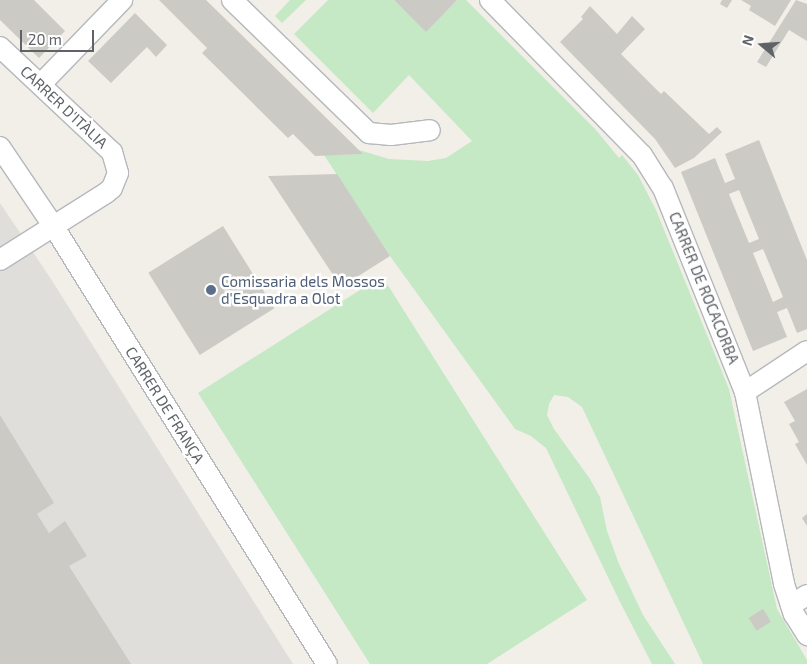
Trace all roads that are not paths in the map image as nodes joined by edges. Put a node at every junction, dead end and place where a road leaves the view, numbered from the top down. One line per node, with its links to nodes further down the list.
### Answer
1 (122, 0): 5 (street)
2 (232, 0): 6 (street)
3 (490, 0): 11 (street, CARRER DE ROCACORBA)
4 (0, 46): 5 (street, CARRER D'ITÀLIA)
5 (41, 84): 8 (street, CARRER D'ITÀLIA)
6 (430, 130)
7 (0, 148): 8 (street, CARRER DE FRANÇA)
8 (54, 227): 9 (street, CARRER D'ITÀLIA); 14 (street, CARRER DE FRANÇA)
9 (0, 260)
10 (807, 351): 11 (street)
11 (745, 392): 12 (street, CARRER DE ROCACORBA)
12 (799, 600): 13 (street, CARRER DE ROCACORBA)
13 (807, 635)
14 (327, 664)

